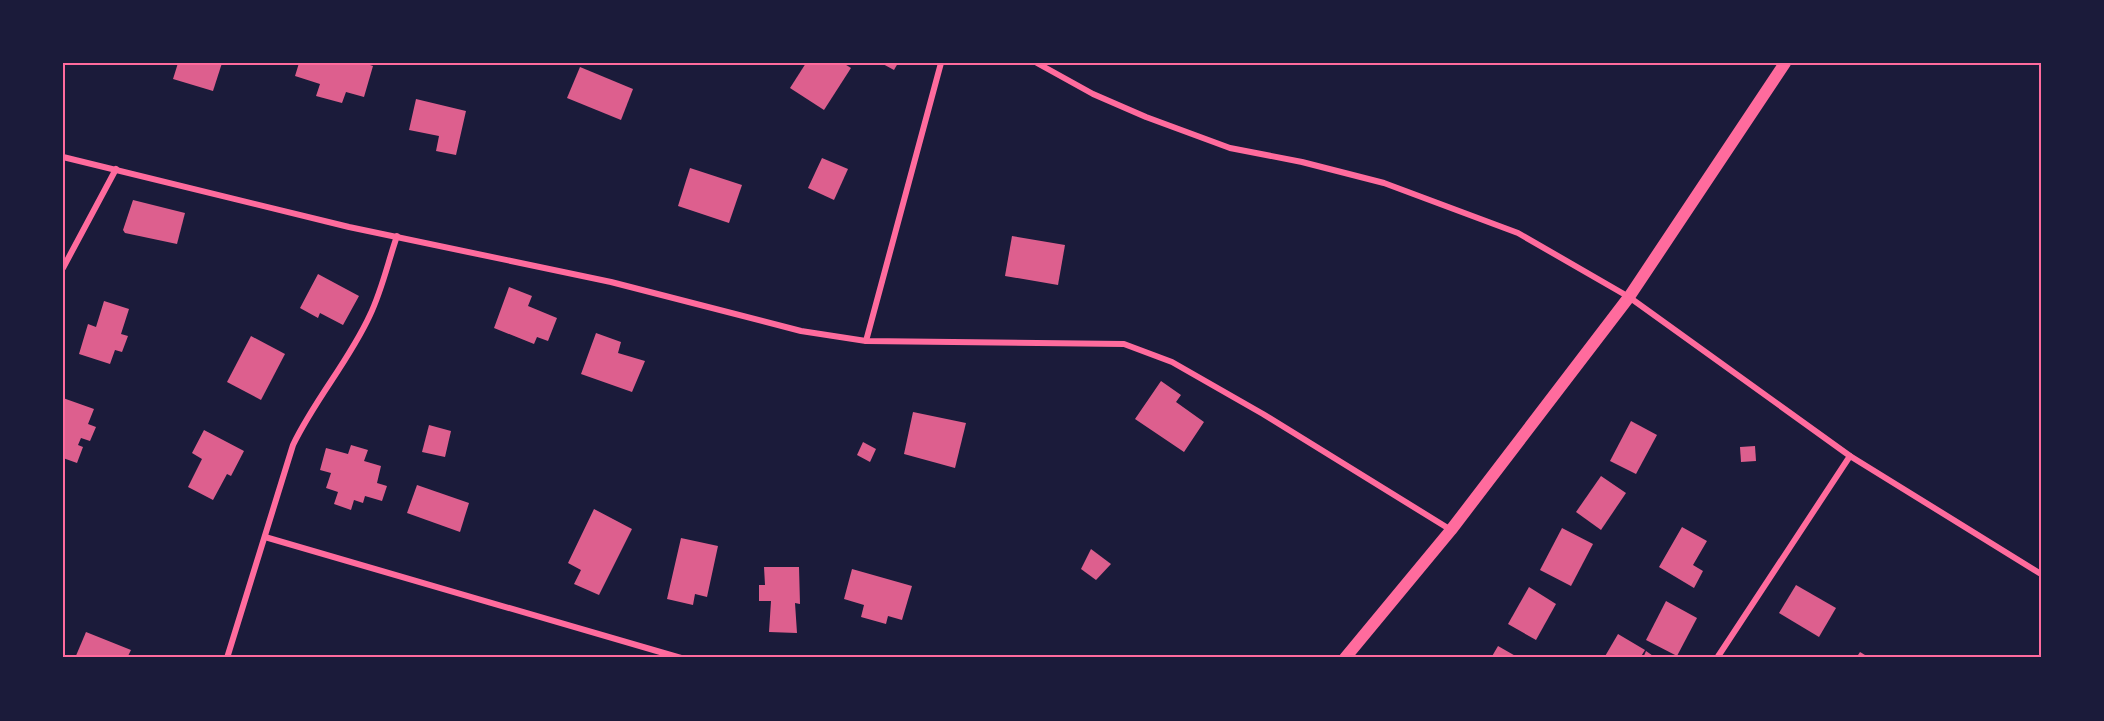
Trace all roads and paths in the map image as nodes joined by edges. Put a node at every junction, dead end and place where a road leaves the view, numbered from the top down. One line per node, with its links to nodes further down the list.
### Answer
1 (941, 63): 9 (street)
2 (1037, 63): 8 (street)
3 (1785, 63): 8 (main road)
4 (63, 158): 5 (street)
5 (116, 169): 6 (street); 7 (street)
6 (396, 236): 9 (street); 12 (street)
7 (63, 268)
8 (1629, 297): 10 (street); 11 (main road)
9 (866, 341): 11 (street)
10 (1850, 456): 13 (street); 17 (street)
11 (1451, 530): 16 (main road)
12 (265, 537): 14 (street); 15 (street)
13 (2041, 574)
14 (226, 658)
15 (681, 658)
16 (1345, 658)
17 (1717, 658)

